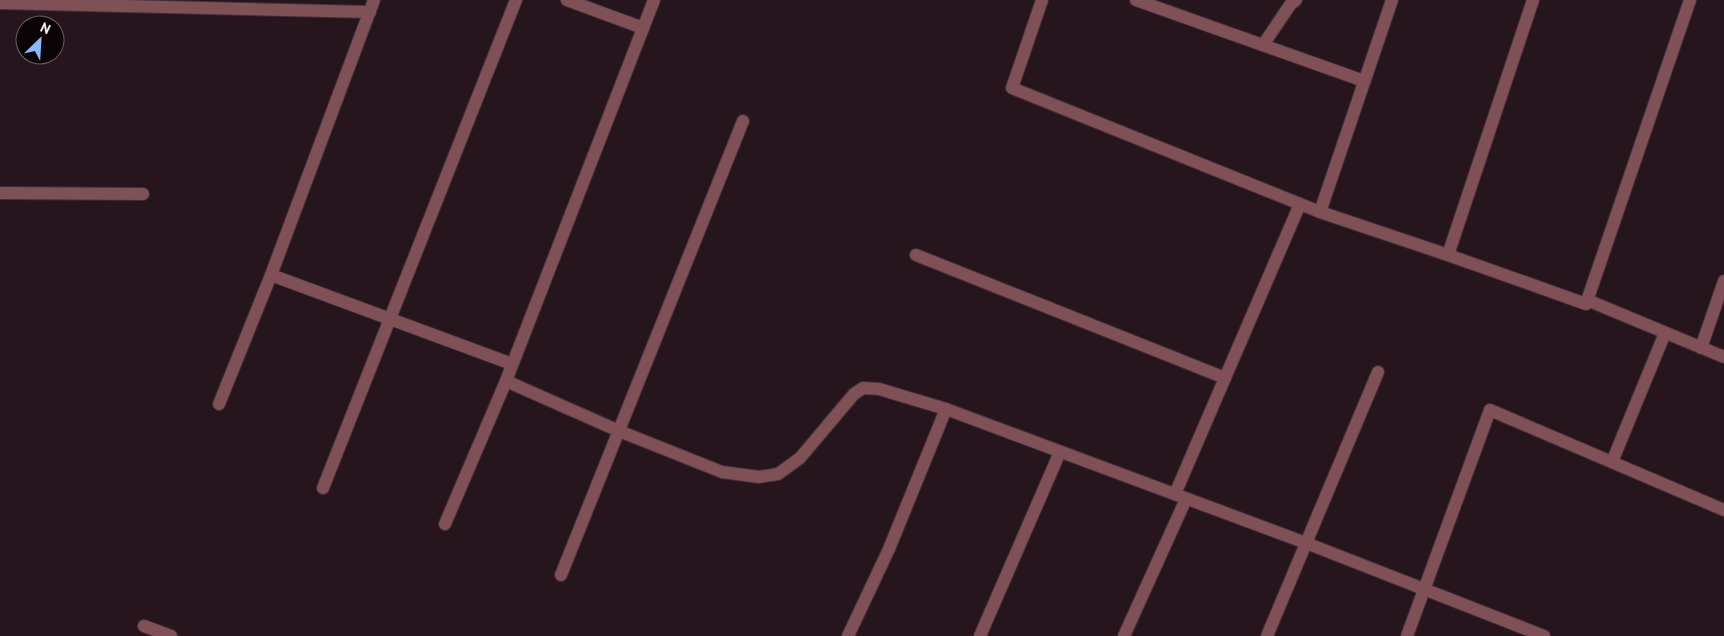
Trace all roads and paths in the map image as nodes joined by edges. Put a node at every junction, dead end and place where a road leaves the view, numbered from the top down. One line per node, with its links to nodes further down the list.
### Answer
1 (516, 0): 27 (street)
2 (566, 0): 14 (street)
3 (654, 0): 14 (street)
4 (1042, 0): 20 (street)
5 (1136, 0): 15 (street)
6 (1296, 0): 15 (street)
7 (1392, 0): 16 (street)
8 (1533, 0): 23 (street)
9 (1690, 0): 26 (street)
10 (64, 2): 11 (street); 12 (street)
11 (0, 3)
12 (183, 4): 13 (street)
13 (372, 6): 24 (street)
14 (643, 28): 31 (street)
15 (1264, 45): 16 (street)
16 (1364, 81): 21 (street)
17 (743, 121): 37 (street)
18 (0, 193): 19 (street)
19 (143, 194)
20 (1300, 204): 21 (street); 33 (street)
21 (1320, 212): 23 (street)
22 (916, 255): 33 (street)
23 (1448, 255): 26 (street)
24 (270, 275): 27 (street); 35 (street)
25 (1724, 281): 29 (street)
26 (1587, 300): 28 (street)
27 (390, 319): 31 (street); 40 (street)
28 (1665, 333): 29 (street); 39 (street)
29 (1701, 348): 30 (street)
30 (1724, 357)
31 (512, 364): 34 (street)
32 (1378, 372): 44 (street)
33 (1225, 378): 41 (street)
34 (506, 381): 37 (street); 43 (street)
35 (219, 404)
36 (946, 409): 37 (street); 38 (street); 49 (street)
37 (618, 431): 45 (street)
38 (1060, 452): 41 (street); 50 (street)
39 (1612, 462): 42 (street); 46 (street)
40 (323, 488)
41 (1180, 497): 44 (street); 51 (street)
42 (1724, 510)
43 (444, 524)
44 (1306, 543): 46 (street); 52 (street)
45 (561, 575)
46 (1424, 588): 53 (street); 54 (street)
47 (144, 626): 48 (street)
48 (171, 636)
49 (848, 636)
50 (980, 636)
51 (1124, 636)
52 (1267, 636)
53 (1407, 636)
54 (1544, 636)

